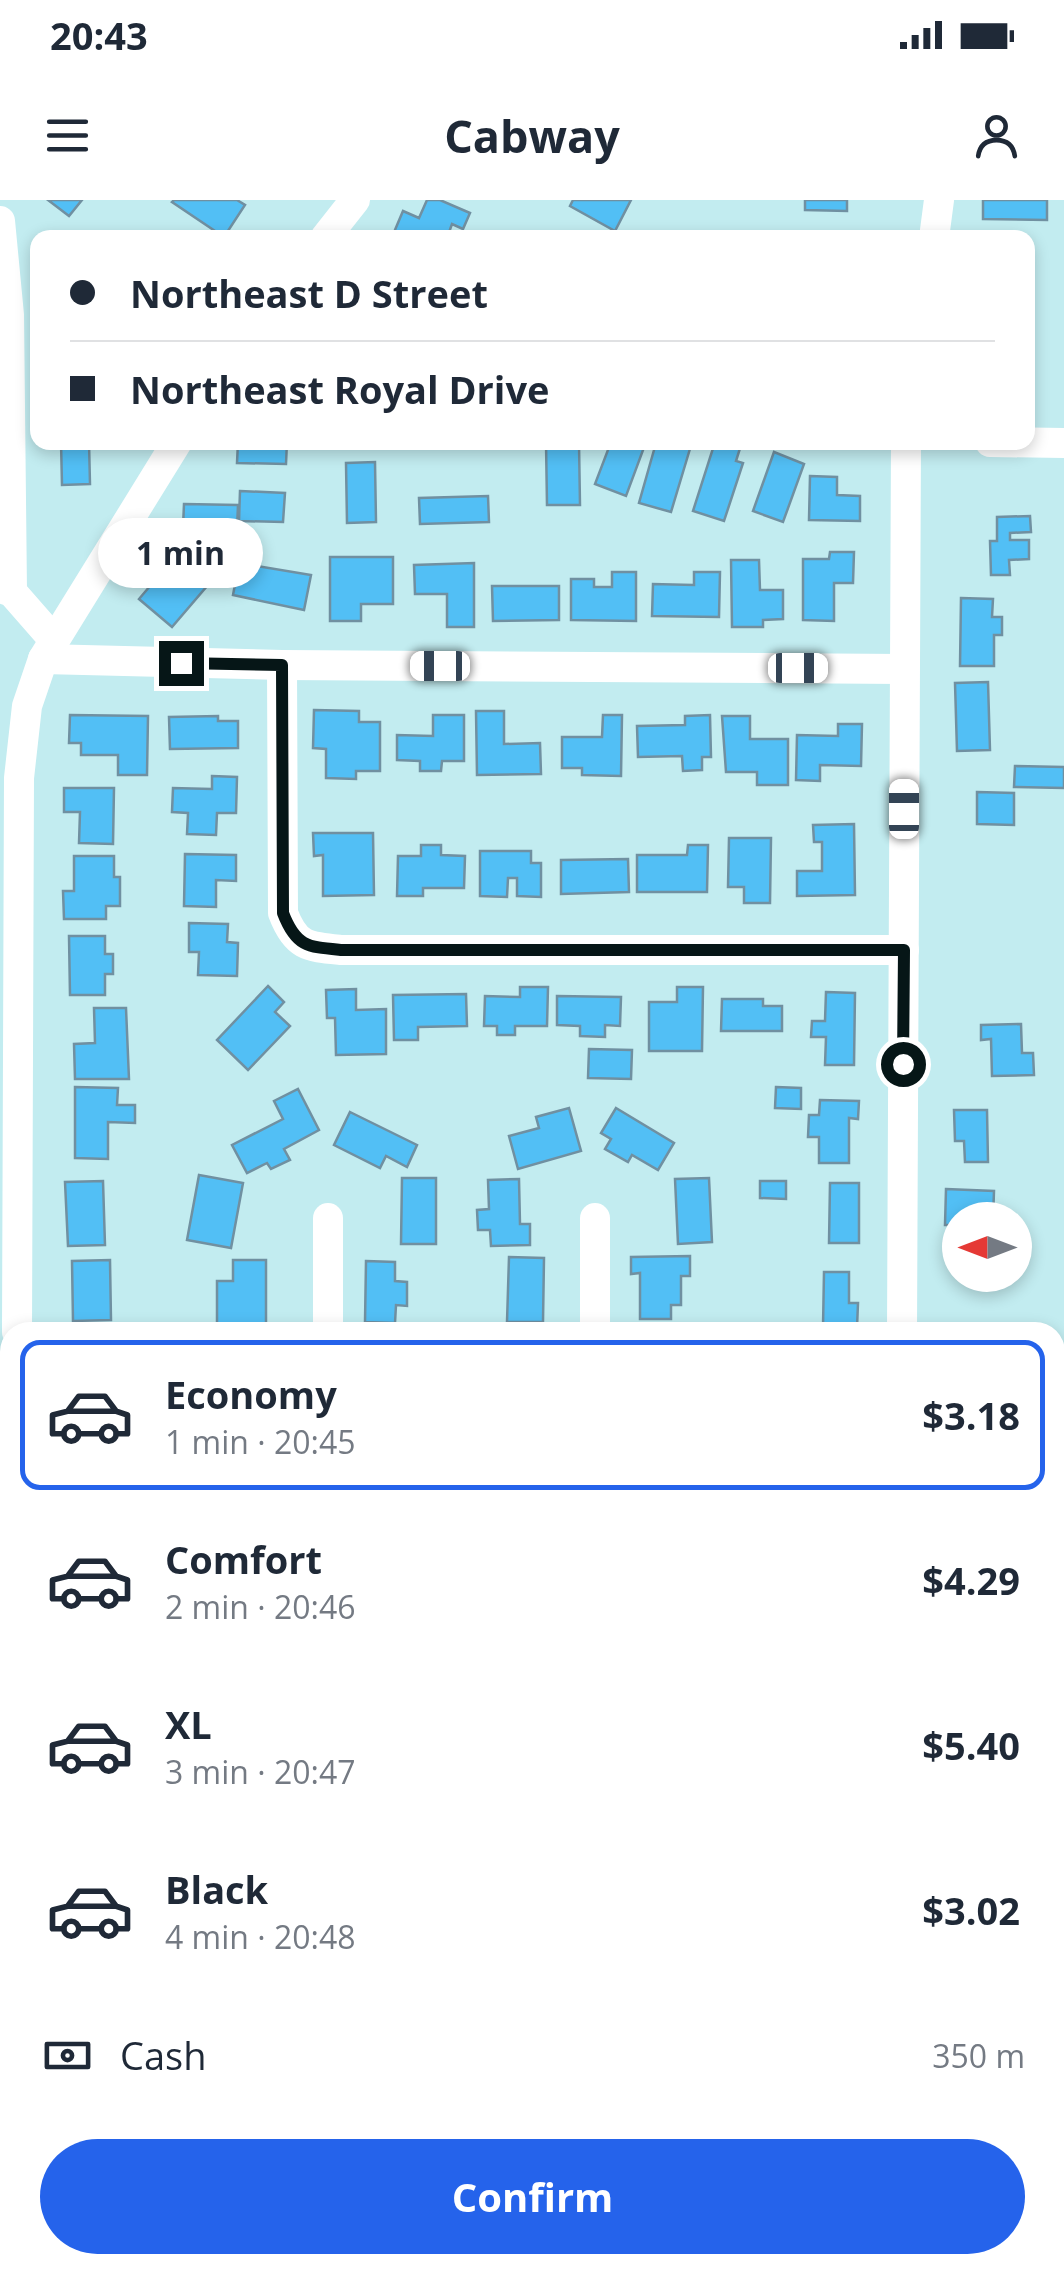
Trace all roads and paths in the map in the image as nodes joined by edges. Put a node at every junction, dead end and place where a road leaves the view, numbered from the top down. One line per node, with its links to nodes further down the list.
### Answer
1 (355, 200): 4 (street)
2 (940, 200): 5 (street)
3 (0, 221): 10 (street)
4 (331, 230)
5 (935, 230)
6 (1035, 443): 7 (street)
7 (1064, 443)
8 (171, 450): 11 (street)
9 (906, 450): 13 (street)
10 (6, 590): 11 (street)
11 (48, 650): 12 (street); 14 (street)
12 (282, 665): 13 (street); 15 (street)
13 (904, 669): 15 (street)
14 (9, 914): 18 (street)
15 (904, 950): 22 (street)
16 (328, 1218): 20 (street)
17 (595, 1218): 21 (street)
18 (9, 1227): 19 (street)
19 (17, 1322)
20 (328, 1322)
21 (595, 1322)
22 (902, 1322)

